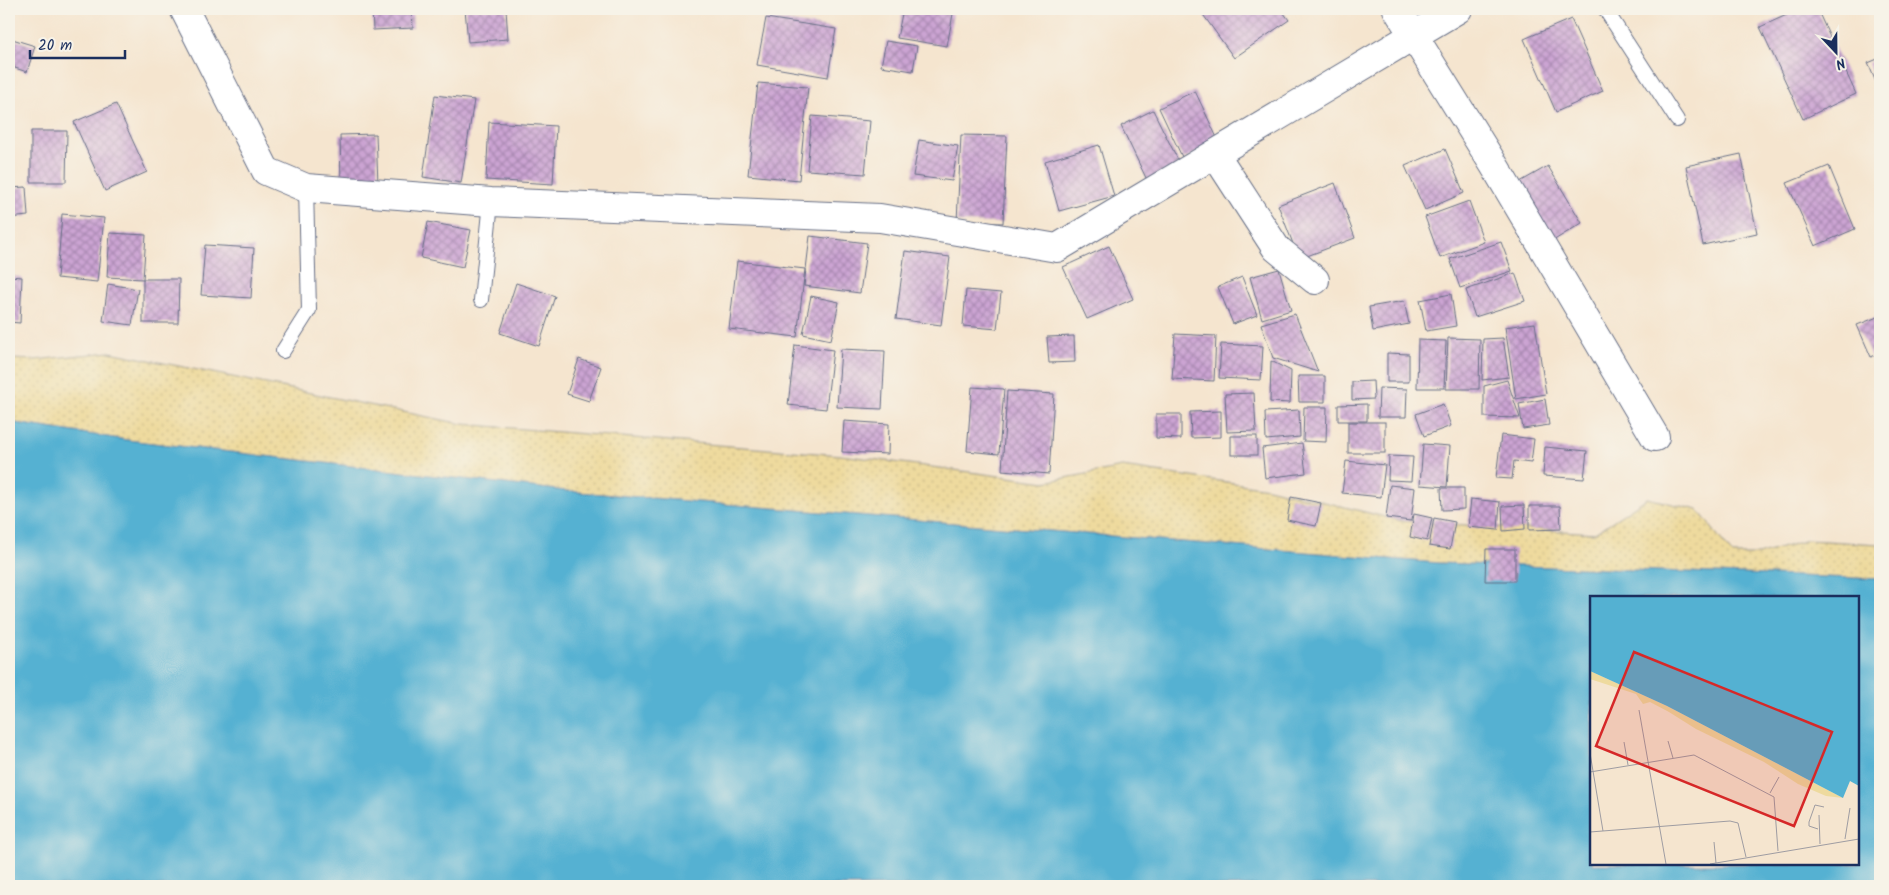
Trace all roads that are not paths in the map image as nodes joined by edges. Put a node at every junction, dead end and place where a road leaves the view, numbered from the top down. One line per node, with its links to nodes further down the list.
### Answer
1 (184, 9): 8 (street)
2 (1397, 9): 5 (street)
3 (1458, 9): 5 (street)
4 (1605, 9): 6 (lane)
5 (1414, 36): 7 (street); 13 (street)
6 (1677, 120)
7 (1215, 154): 9 (street); 10 (street)
8 (306, 188): 9 (street); 12 (lane)
9 (491, 202): 11 (lane)
10 (1315, 280)
11 (481, 300)
12 (283, 351)
13 (1655, 437)

